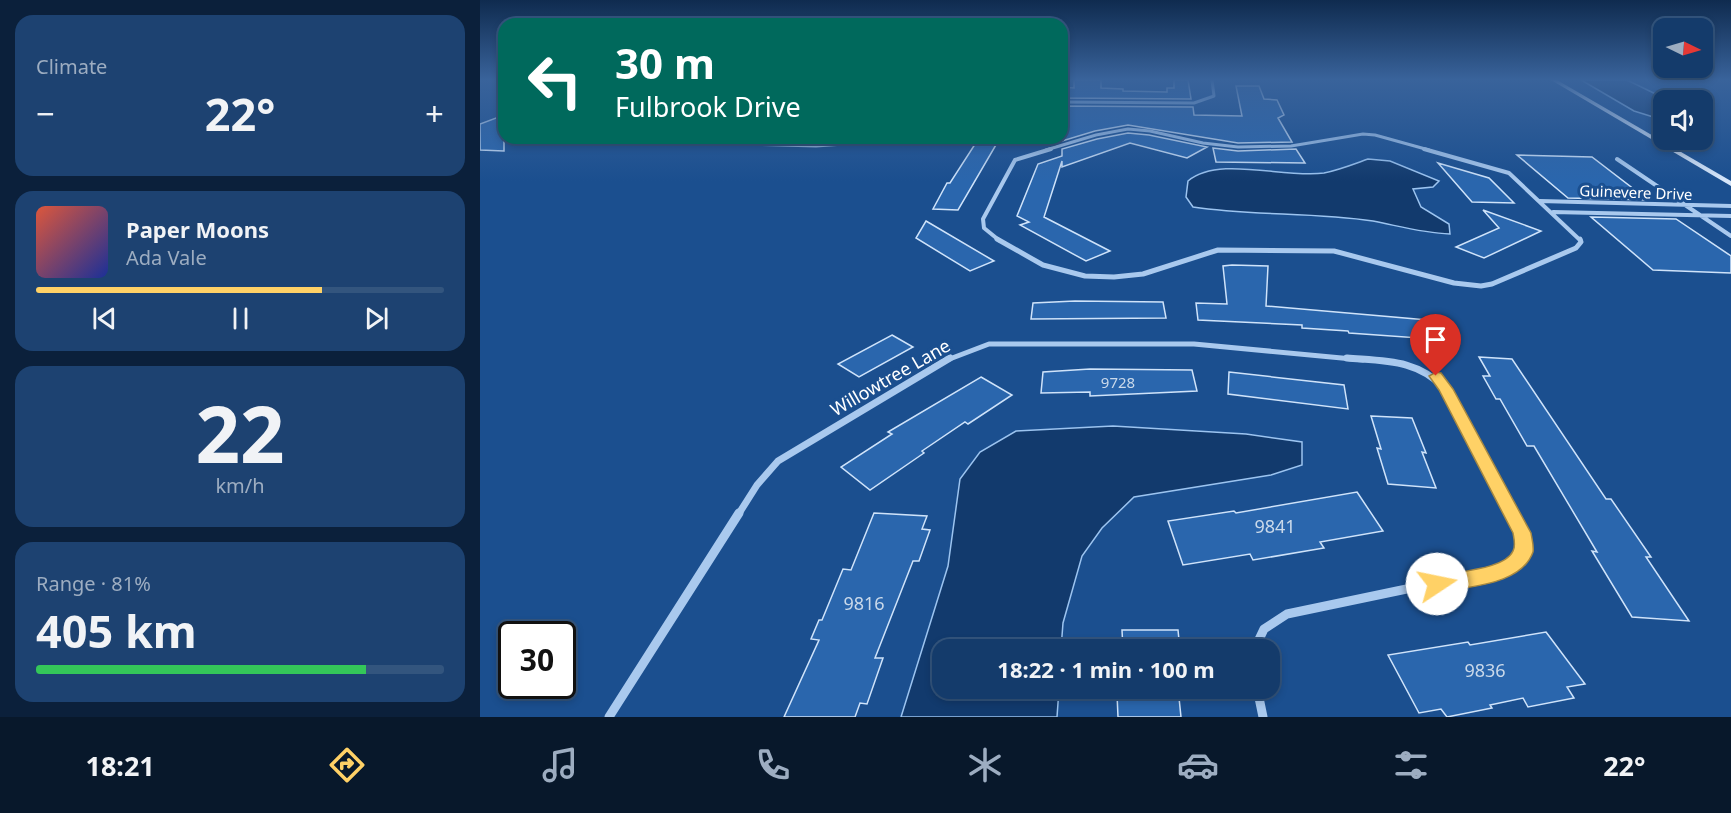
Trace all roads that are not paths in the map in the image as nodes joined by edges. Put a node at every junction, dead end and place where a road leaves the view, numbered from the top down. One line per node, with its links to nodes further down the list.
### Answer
1 (1610, 113): 7 (main road)
2 (736, 144): 3 (street)
3 (844, 144)
4 (1067, 144): 11 (street)
5 (1068, 144): 8 (street)
6 (1617, 159): 9 (street)
7 (1731, 184)
8 (1540, 201): 9 (street, Guinevere Drive); 11 (street)
9 (1685, 205): 10 (street, Guinevere Drive); 12 (street)
10 (1731, 206)
11 (1552, 212): 12 (street, Guinevere Drive)
12 (1700, 215): 13 (street, Guinevere Drive); 14 (street)
13 (1731, 216)
14 (1731, 236)
15 (1259, 639): 17 (street, Willowtree Lane)
16 (1259, 699): 18 (street)
17 (609, 717)
18 (1263, 717)

